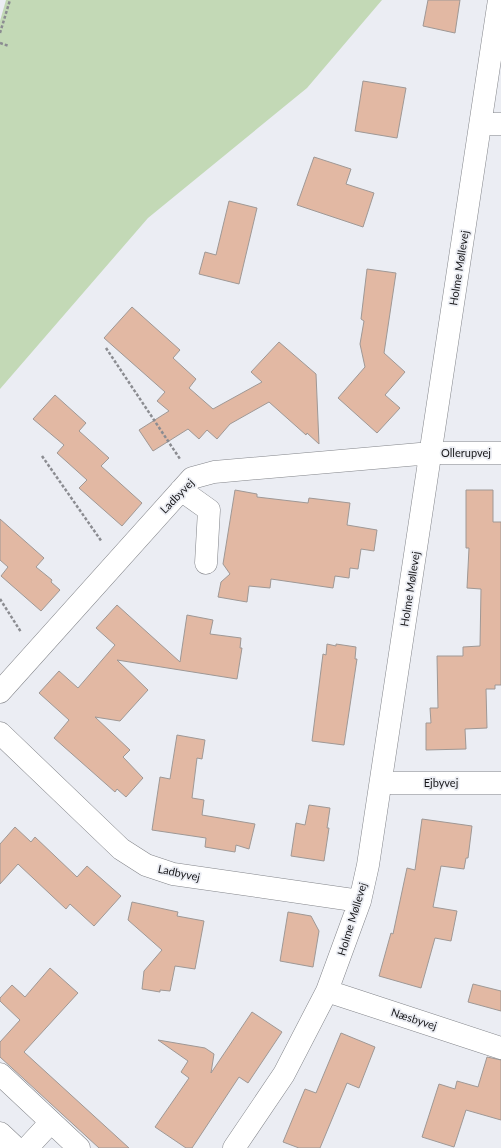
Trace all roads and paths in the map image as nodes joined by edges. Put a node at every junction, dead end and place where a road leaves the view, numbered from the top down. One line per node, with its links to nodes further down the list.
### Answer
1 (10, 0): 3 (path)
2 (500, 0): 6 (street, Holme Møllevej)
3 (0, 33)
4 (0, 43): 5 (path)
5 (9, 46)
6 (491, 124): 8 (street, Holme Møllevej)
7 (106, 348): 11 (path)
8 (431, 453): 9 (street, Ollerupvej); 11 (street, Ladbyvej); 18 (street, Holme Møllevej)
9 (501, 453)
10 (42, 456): 12 (path)
11 (186, 484): 12 (street, Ladbyvej); 13 (street)
12 (116, 562): 15 (street, Ladbyvej)
13 (206, 562)
14 (0, 599): 15 (path)
15 (35, 653): 16 (street, Ladbyvej)
16 (0, 692)
17 (0, 733): 20 (street, Ladbyvej)
18 (380, 783): 19 (street, Ejbyvej); 20 (street, Holme Møllevej)
19 (501, 783)
20 (360, 901): 21 (street, Holme Møllevej)
21 (327, 991): 22 (street, Næsbyvej); 29 (street, Holme Møllevej)
22 (501, 1048)
23 (0, 1074): 24 (street)
24 (51, 1122): 27 (street); 28 (street)
25 (0, 1133): 26 (street)
26 (16, 1148)
27 (26, 1148)
28 (79, 1148)
29 (234, 1148)

